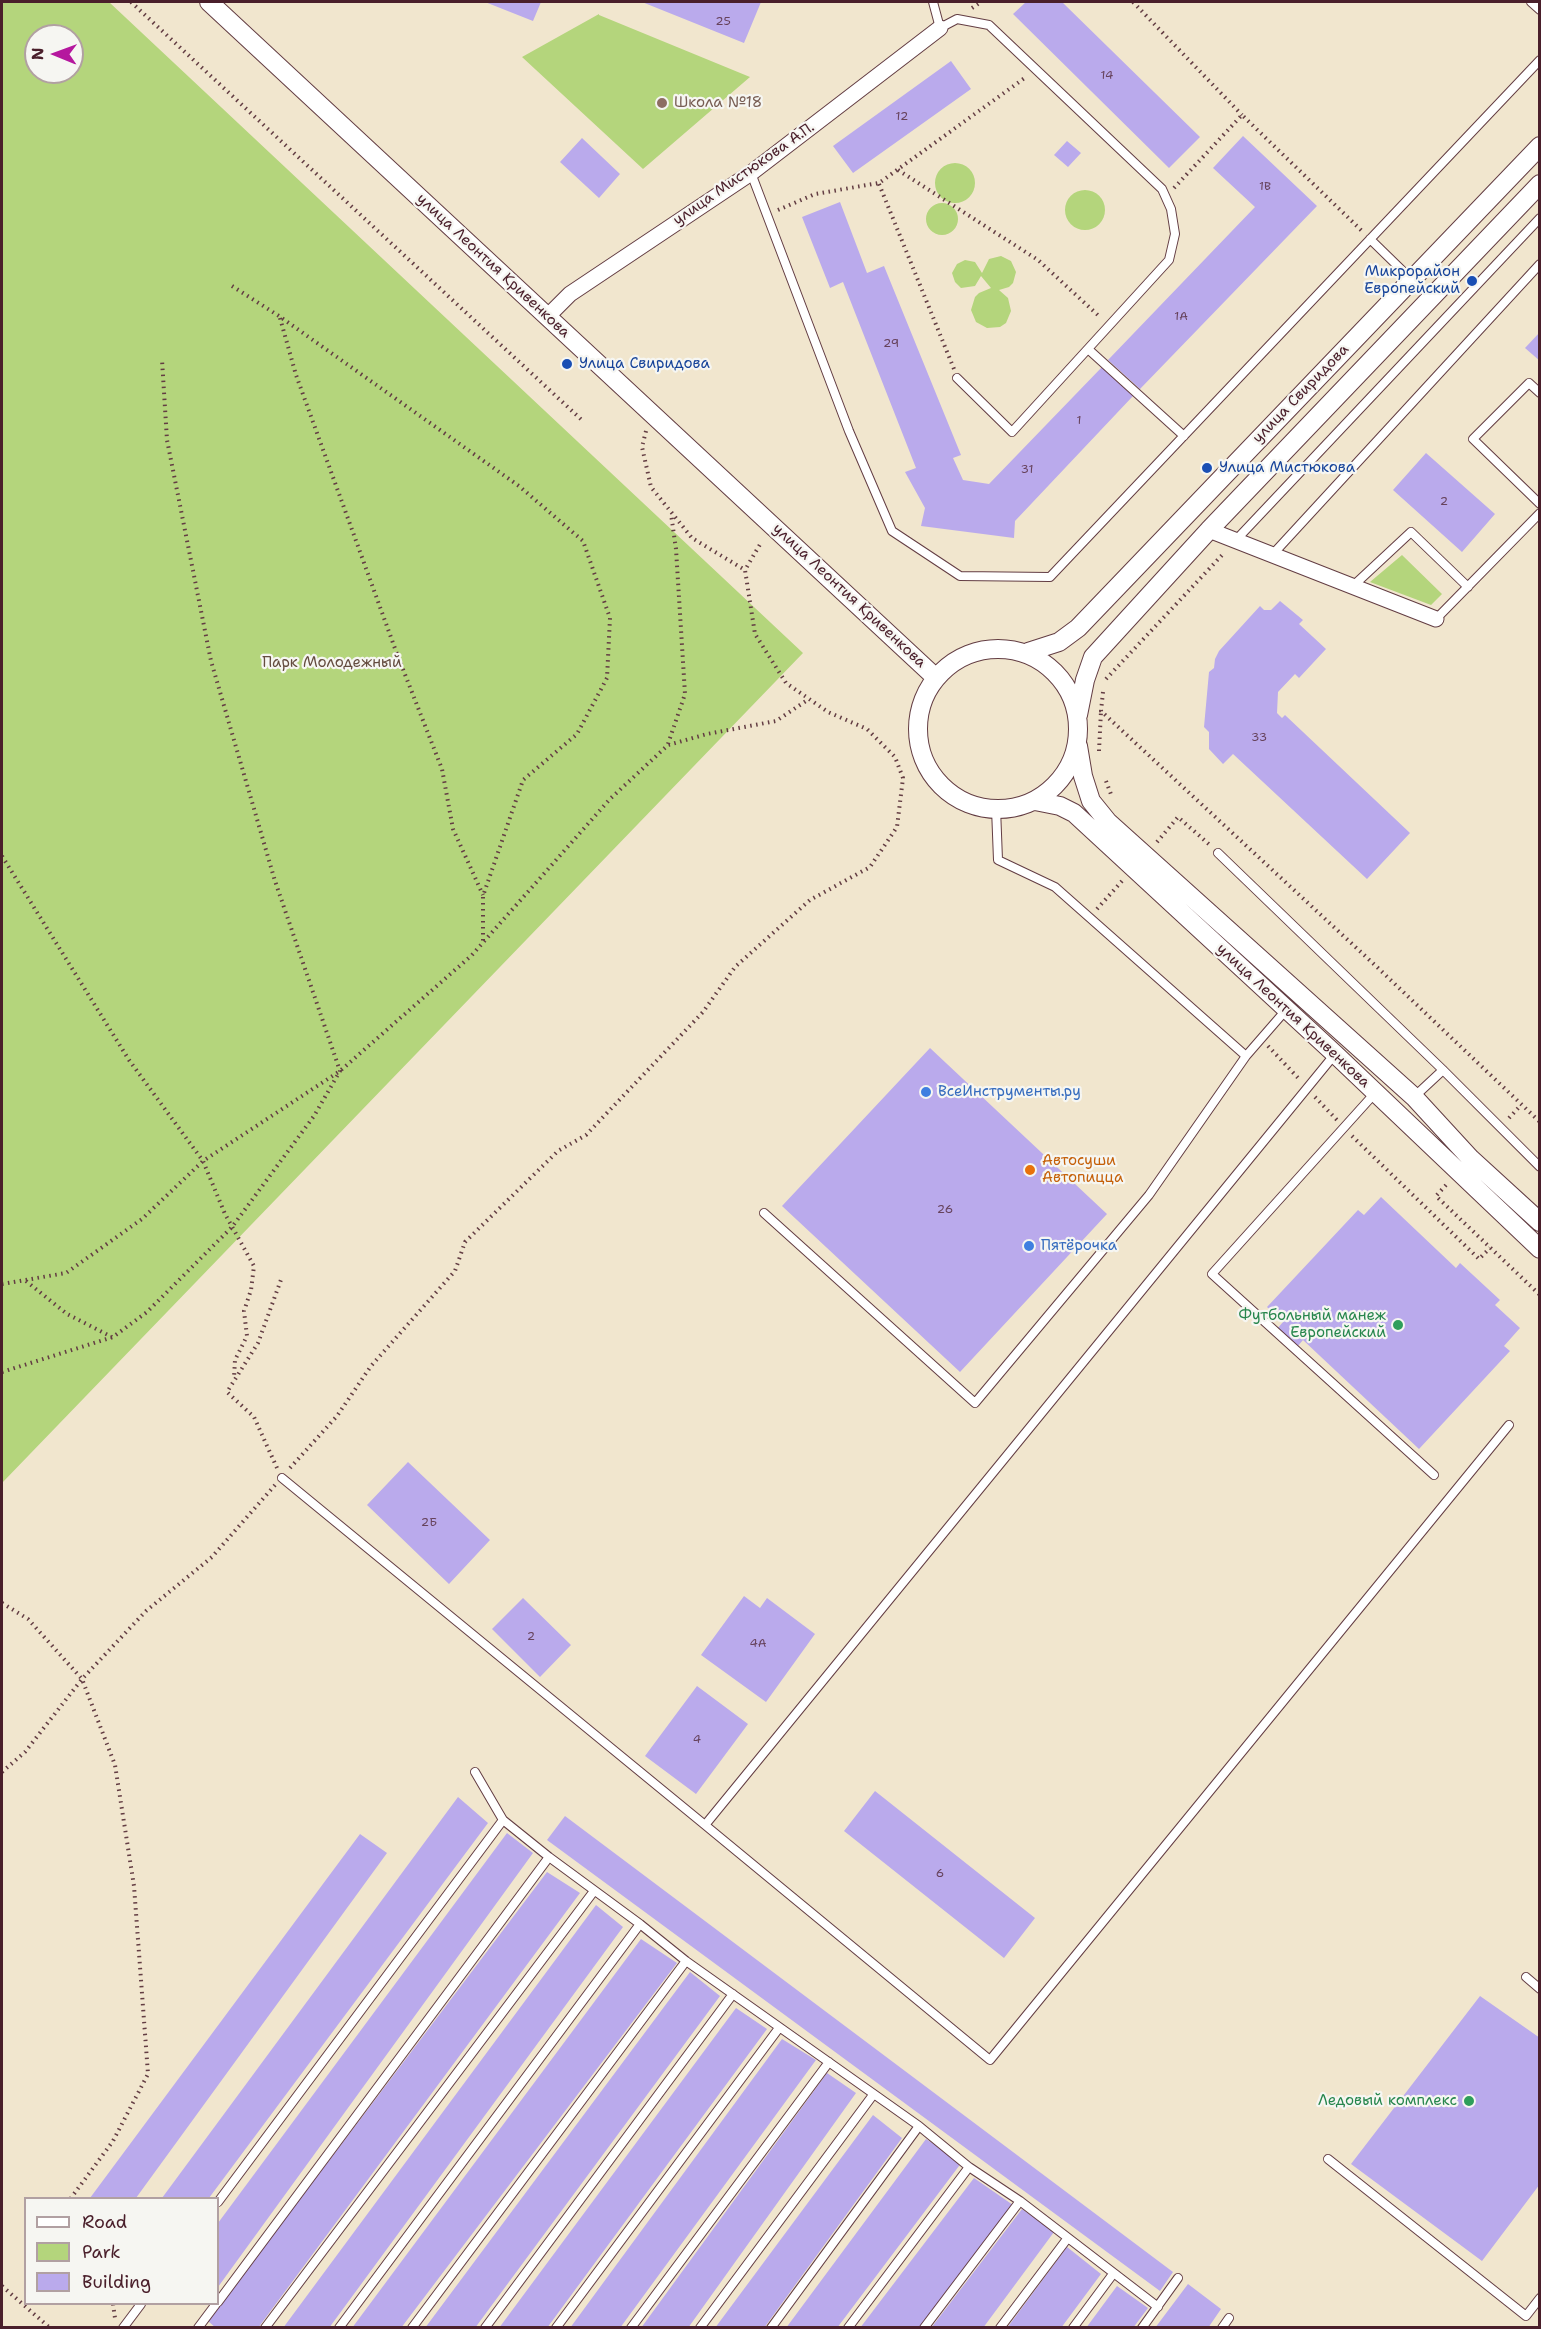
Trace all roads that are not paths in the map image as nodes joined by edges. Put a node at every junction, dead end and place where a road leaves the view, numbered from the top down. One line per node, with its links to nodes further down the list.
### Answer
1 (209, 2): 14 (street, улица Леонтия Кривенкова)
2 (933, 2): 5 (lane)
3 (1531, 2): 4 (lane)
4 (1539, 10)
5 (940, 28): 8 (street, улица Мистюкова А.П.); 15 (lane)
6 (1539, 60): 11 (lane)
7 (1539, 146): 13 (street, улица Свиридова)
8 (751, 173): 14 (street, улица Мистюкова А.П.); 18 (lane)
9 (1539, 184): 21 (street, улица Свиридова)
10 (1539, 218): 22 (lane)
11 (1370, 239): 13 (lane); 18 (lane)
12 (1539, 264): 23 (lane)
13 (1411, 279): 27 (street, улица Свиридова)
14 (547, 317): 28 (street, улица Леонтия Кривенкова)
15 (1088, 349): 16 (lane); 18 (lane)
16 (957, 378)
17 (1539, 393): 19 (lane)
18 (1184, 436)
19 (1539, 504)
20 (1539, 513): 25 (lane)
21 (1209, 530): 22 (street); 29 (street, улица Свиридова)
22 (1236, 540): 23 (street)
23 (1273, 554): 24 (street)
24 (1353, 586): 25 (lane); 26 (street)
25 (1468, 587): 26 (lane)
26 (1436, 619)
27 (1028, 652): 28 (street); 29 (street)
28 (935, 677): 32 (street)
29 (1078, 715): 30 (street)
30 (1078, 746): 31 (street); 39 (street, улица Леонтия Кривенкова)
31 (1035, 801): 32 (street); 34 (street, улица Леонтия Кривенкова)
32 (996, 808): 36 (lane)
33 (1218, 853): 37 (lane)
34 (1287, 1010): 35 (street, улица Леонтия Кривенкова); 36 (lane)
35 (1335, 1054): 38 (street, улица Леонтия Кривенкова); 49 (lane)
36 (1246, 1056): 41 (lane)
37 (1443, 1070): 39 (lane); 40 (lane)
38 (1376, 1093): 43 (street, улица Леонтия Кривенкова); 45 (lane)
39 (1414, 1097): 42 (street, улица Леонтия Кривенкова)
40 (1539, 1167)
41 (764, 1213)
42 (1539, 1222)
43 (1539, 1249)
44 (1509, 1425): 49 (lane)
45 (1434, 1475)
46 (282, 1478): 49 (lane)
47 (475, 1772): 48 (lane)
48 (503, 1820): 50 (lane); 63 (lane)
49 (705, 1825)
50 (549, 1857): 51 (lane); 69 (lane)
51 (594, 1891): 52 (lane); 76 (lane)
52 (640, 1923): 53 (lane); 77 (lane)
53 (686, 1961): 56 (lane); 78 (lane)
54 (1526, 1977): 55 (lane)
55 (1539, 1989)
56 (733, 1994): 57 (lane); 79 (lane)
57 (779, 2028): 58 (lane); 80 (lane)
58 (829, 2062): 59 (lane); 81 (lane)
59 (873, 2096): 60 (lane); 82 (lane)
60 (919, 2126): 62 (lane); 83 (lane)
61 (1328, 2159): 68 (lane)
62 (969, 2167): 64 (lane); 84 (lane)
63 (219, 2201)
64 (1020, 2201): 65 (lane); 85 (lane)
65 (1067, 2239): 66 (lane); 86 (lane)
66 (1113, 2274): 72 (lane); 87 (lane)
67 (1178, 2278): 72 (lane)
68 (1539, 2298)
69 (219, 2300)
70 (140, 2305): 74 (lane)
71 (215, 2305): 75 (lane)
72 (1158, 2307): 88 (lane)
73 (1229, 2318): 89 (lane)
74 (123, 2328)
75 (198, 2328)
76 (265, 2328)
77 (339, 2328)
78 (412, 2328)
79 (485, 2328)
80 (556, 2328)
81 (631, 2328)
82 (700, 2328)
83 (771, 2328)
84 (848, 2328)
85 (924, 2328)
86 (1000, 2328)
87 (1073, 2328)
88 (1142, 2328)
89 (1222, 2328)

